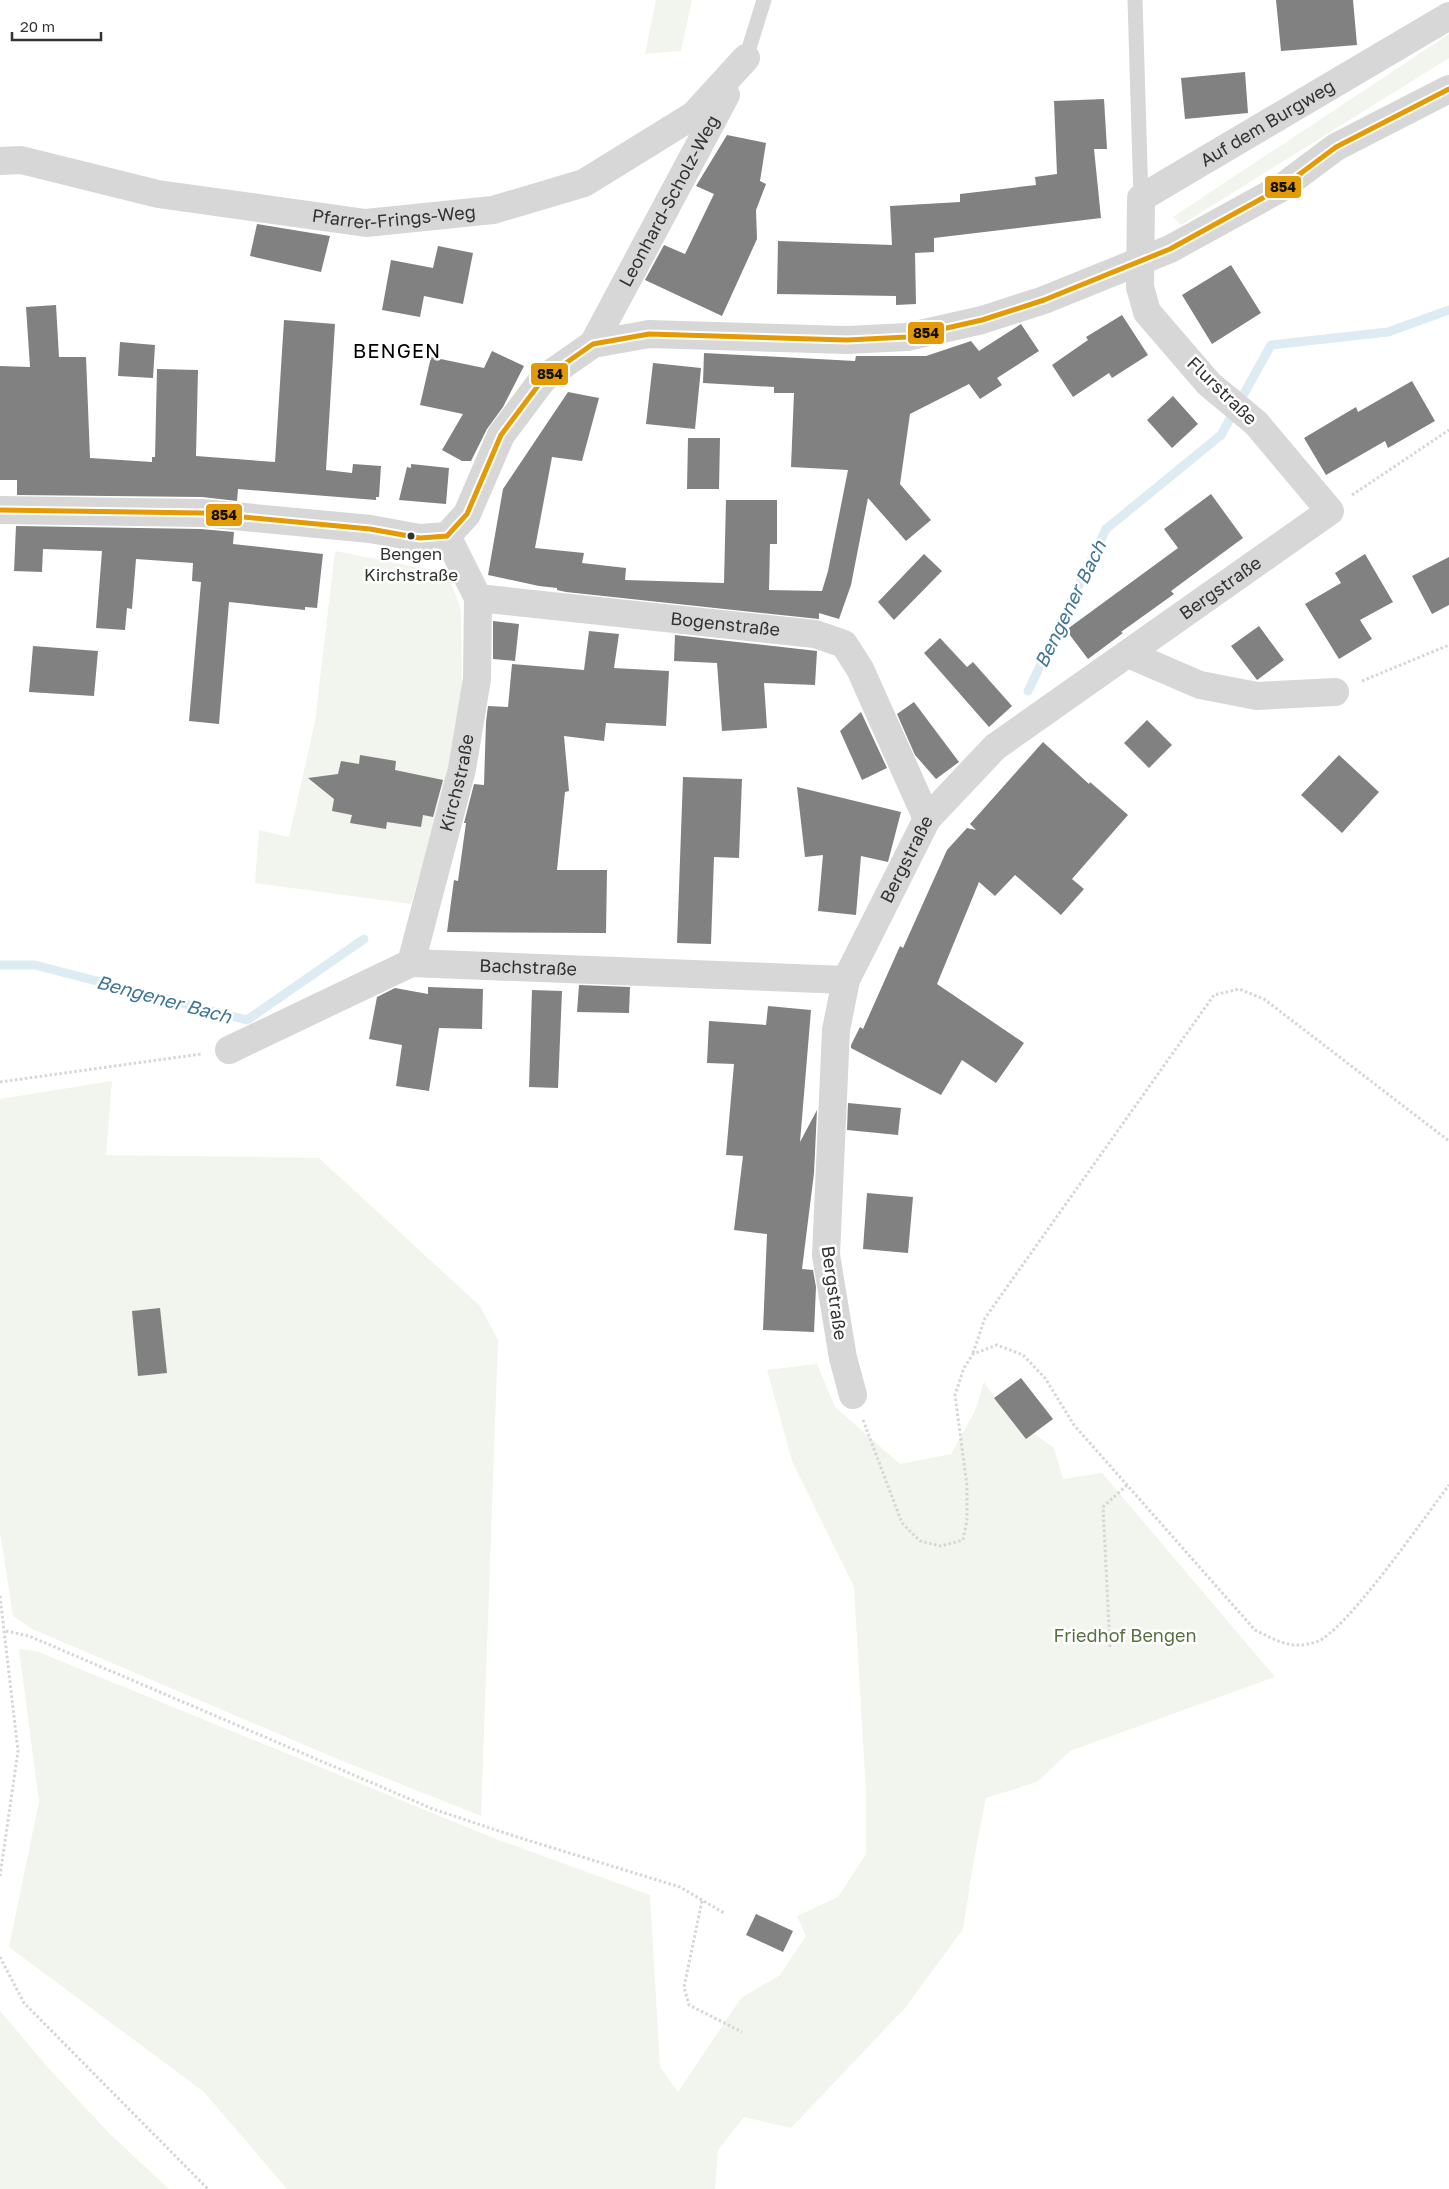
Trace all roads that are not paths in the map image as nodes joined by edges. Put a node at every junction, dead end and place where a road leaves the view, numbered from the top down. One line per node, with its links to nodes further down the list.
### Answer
1 (764, 0): 4 (lane)
2 (1135, 0): 7 (lane)
3 (1449, 16): 7 (street, Auf dem Burgweg)
4 (746, 58): 6 (street, Pfarrer-Frings-Weg); 9 (street, Leonhard-Scholz-Weg)
5 (1449, 89): 8 (street)
6 (0, 161)
7 (1141, 198): 8 (street)
8 (1140, 261): 9 (street); 11 (street, Flurstraße)
9 (593, 344): 12 (street)
10 (0, 510): 12 (street)
11 (1330, 511): 14 (street, Bergstraße)
12 (447, 536): 13 (street)
13 (478, 598): 16 (street, Bogenstraße); 17 (street, Kirchstraße)
14 (1128, 654): 15 (street); 16 (street, Bergstraße)
15 (1334, 692)
16 (927, 819): 18 (street, Bergstraße)
17 (411, 963): 18 (street, Bachstraße); 19 (street, Bachstraße)
18 (846, 980): 20 (street, Bergstraße)
19 (229, 1050)
20 (853, 1395)

